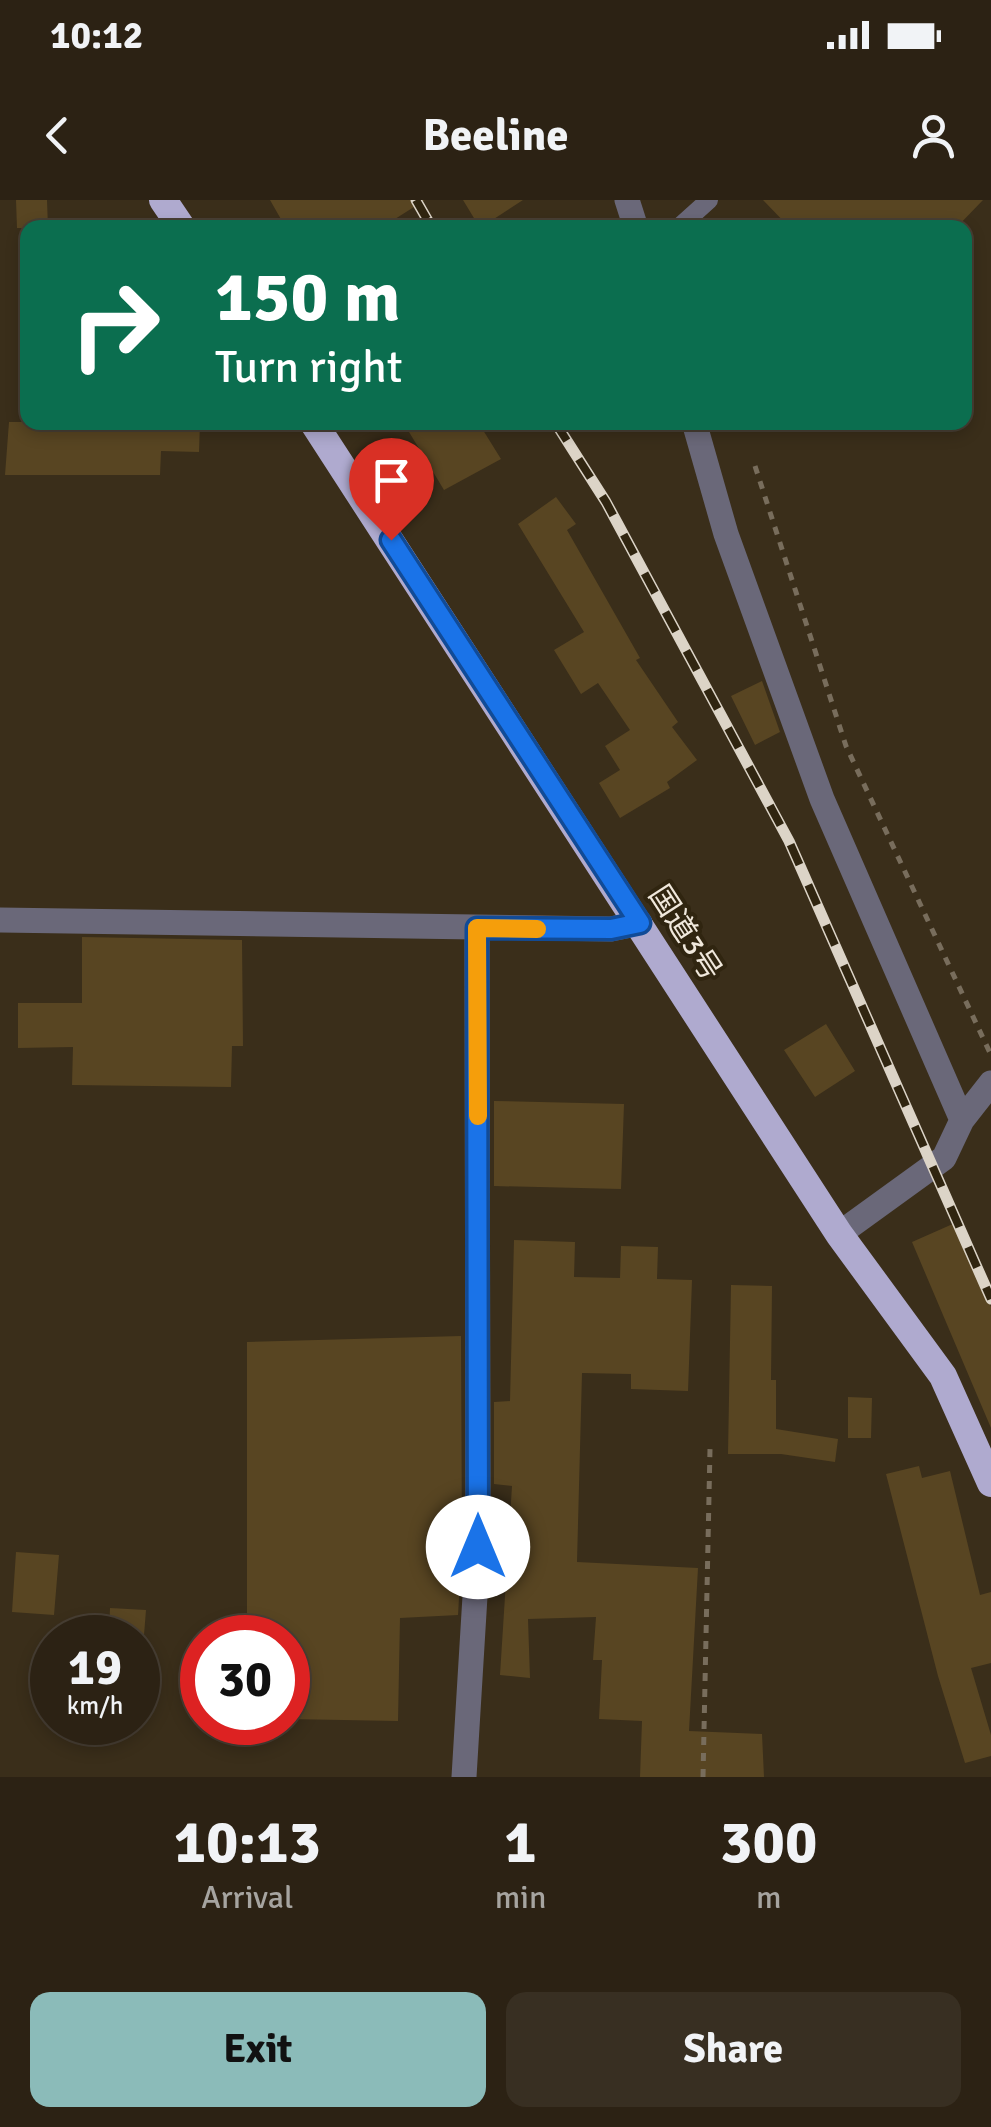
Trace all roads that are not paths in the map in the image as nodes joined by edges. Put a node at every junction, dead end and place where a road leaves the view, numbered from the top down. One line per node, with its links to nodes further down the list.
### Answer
1 (709, 200): 2 (lane)
2 (687, 220)
3 (318, 430): 6 (highway, 国道3号)
4 (696, 430): 9 (street)
5 (0, 920): 7 (street)
6 (640, 923): 7 (street); 10 (highway, 国道3号)
7 (477, 928): 12 (street)
8 (991, 1083): 9 (street)
9 (962, 1120): 10 (street)
10 (839, 1234): 11 (highway, 国道3号)
11 (991, 1484)
12 (464, 1777)

